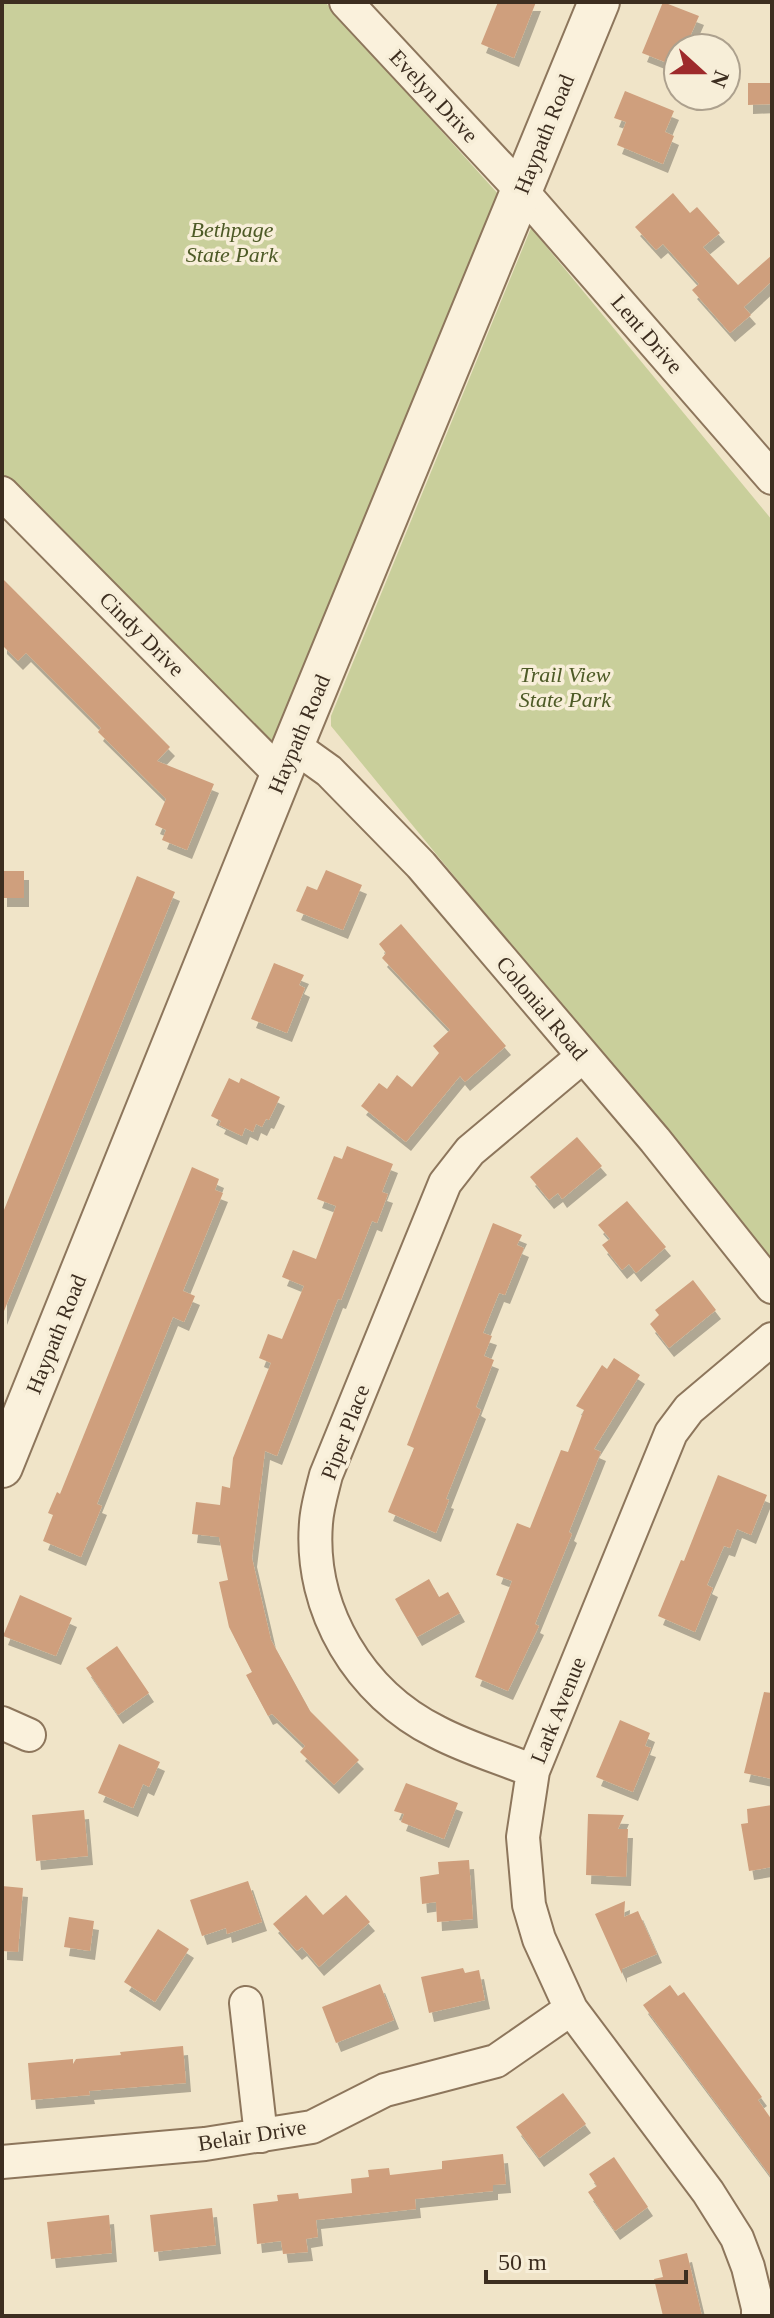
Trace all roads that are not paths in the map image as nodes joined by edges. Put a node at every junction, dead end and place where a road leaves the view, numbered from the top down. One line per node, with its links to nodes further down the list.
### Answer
1 (346, 2): 3 (street, Evelyn Drive)
2 (599, 2): 3 (street, Haypath Road)
3 (521, 190): 4 (street, Lent Drive); 6 (street, Haypath Road)
4 (772, 478)
5 (2, 493): 6 (street, Cindy Drive)
6 (288, 760): 7 (street, Colonial Road); 10 (street, Haypath Road)
7 (582, 1057): 8 (street, Colonial Road); 11 (street, Piper Place)
8 (772, 1287)
9 (772, 1339): 11 (street, Lark Avenue)
10 (2, 1467)
11 (533, 1771): 13 (street, Lark Avenue)
12 (246, 2003): 14 (street)
13 (571, 2009): 14 (street, Belair Drive); 16 (street, Lark Avenue)
14 (261, 2136): 15 (street, Belair Drive)
15 (2, 2162)
16 (758, 2316)

